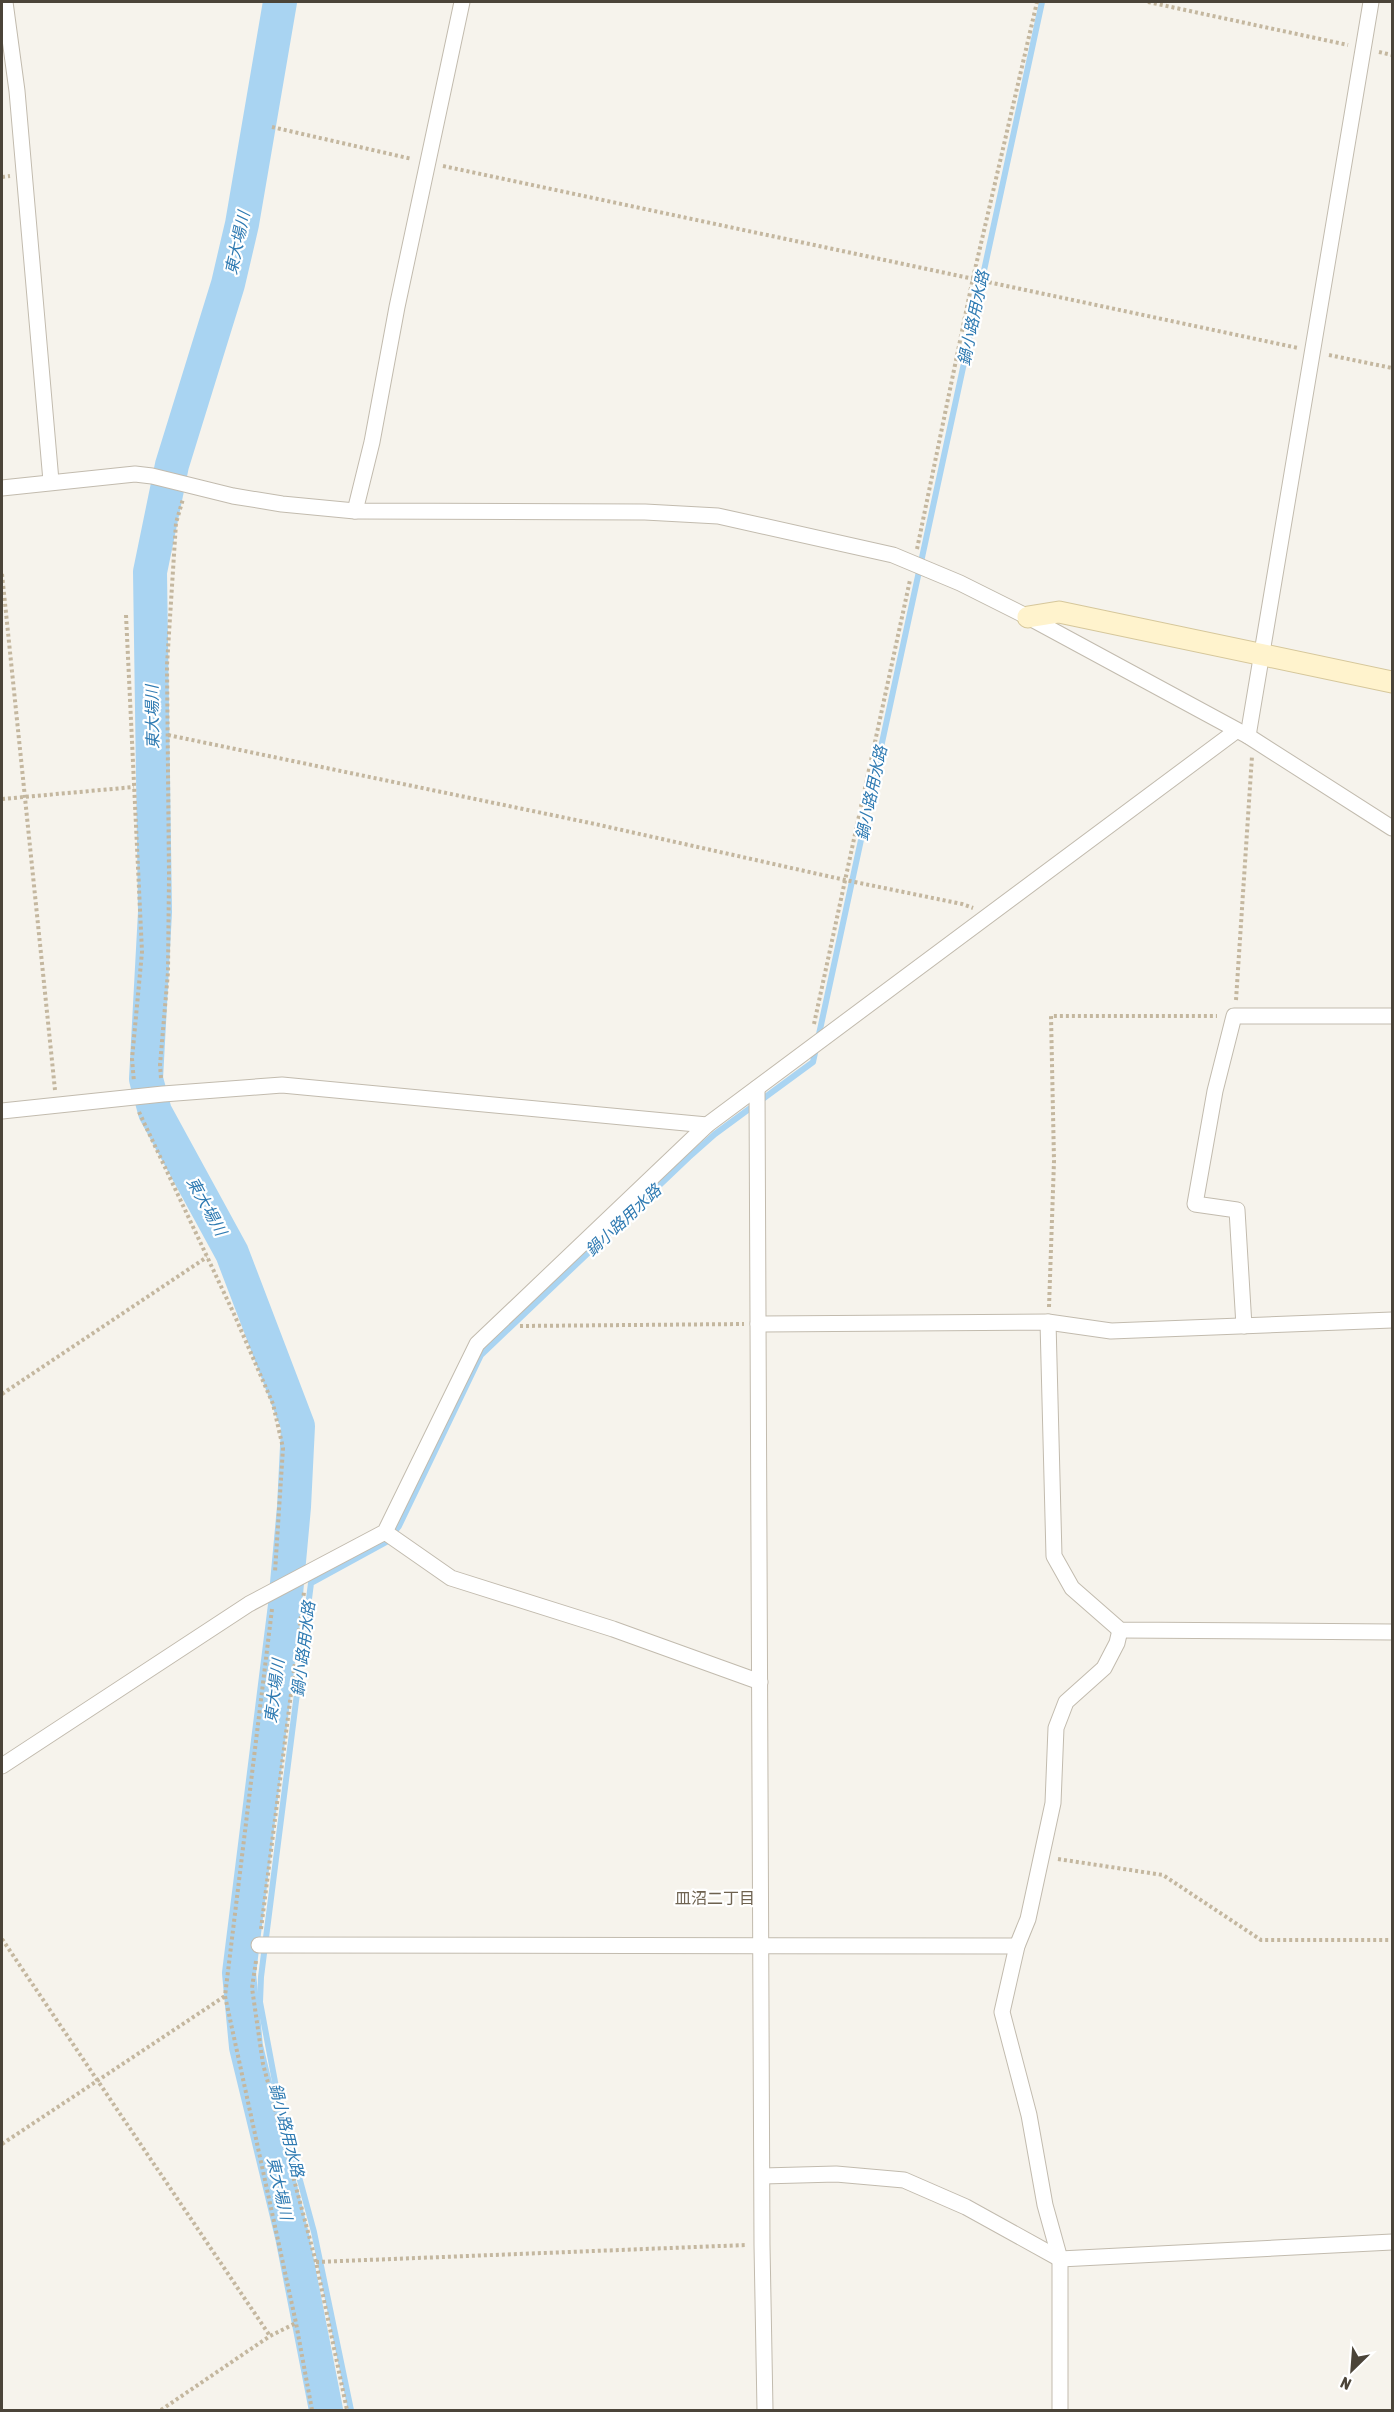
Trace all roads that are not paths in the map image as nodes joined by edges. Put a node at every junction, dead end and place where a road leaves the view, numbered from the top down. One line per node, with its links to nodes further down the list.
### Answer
1 (5, 2): 4 (street)
2 (462, 2): 6 (street)
3 (1371, 2): 8 (street)
4 (51, 481): 5 (street); 6 (street)
5 (2, 488)
6 (355, 511): 7 (street)
7 (1028, 617): 8 (street); 10 (street)
8 (1262, 654): 9 (street); 10 (street)
9 (1392, 682)
10 (1246, 736): 11 (street); 13 (street)
11 (1392, 828)
12 (1392, 1016): 19 (street)
13 (757, 1088): 15 (street); 18 (street)
14 (2, 1111): 15 (street)
15 (707, 1125): 20 (street)
16 (1392, 1320): 19 (street)
17 (1048, 1322): 18 (street); 19 (street); 21 (street)
18 (758, 1324): 23 (street)
19 (1244, 1326)
20 (385, 1532): 23 (street); 24 (street)
21 (1120, 1630): 22 (street); 27 (street)
22 (1392, 1632)
23 (760, 1682): 26 (street)
24 (2, 1767)
25 (259, 1945): 26 (street)
26 (762, 1946): 27 (street); 28 (street)
27 (1017, 1946): 30 (street)
28 (763, 2176): 30 (street); 31 (street)
29 (1392, 2242): 30 (street)
30 (1059, 2259): 32 (street)
31 (765, 2410)
32 (1060, 2410)

